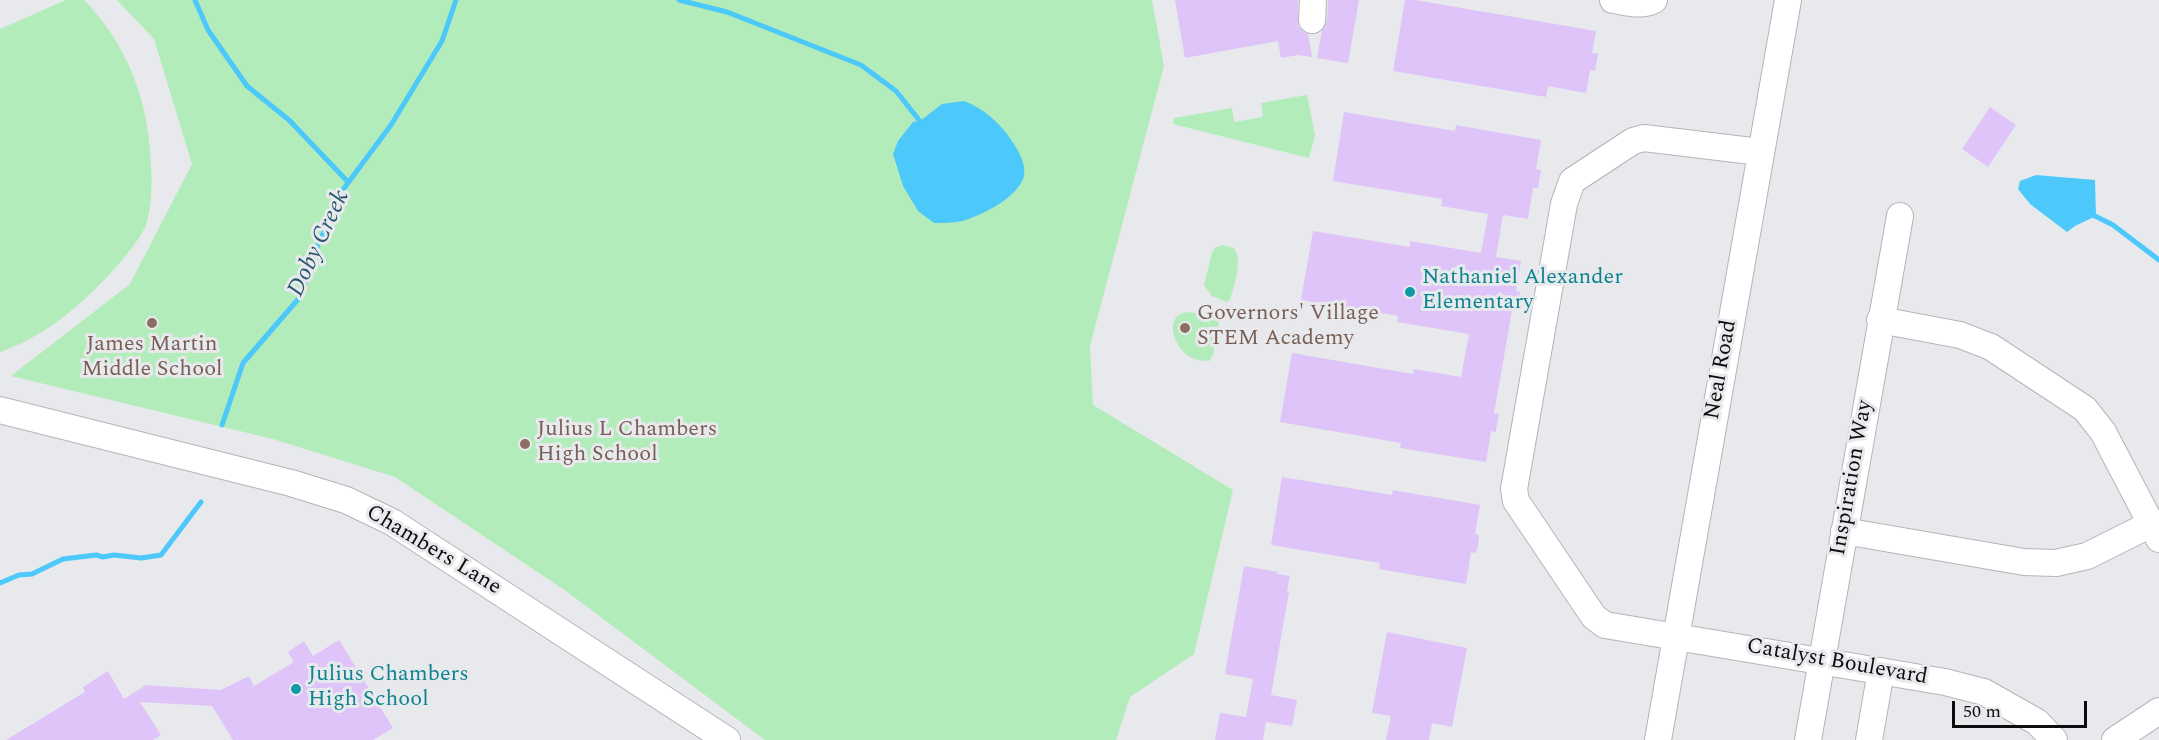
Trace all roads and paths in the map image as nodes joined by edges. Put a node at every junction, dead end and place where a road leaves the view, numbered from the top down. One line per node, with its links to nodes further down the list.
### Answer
1 (1613, 0): 2 (street)
2 (1654, 0)
3 (1788, 0): 4 (street, Neal Road)
4 (1760, 152): 10 (street, Neal Road); 10 (street, Catalyst Boulevard)
5 (1900, 216): 6 (street, Inspiration Way)
6 (1880, 320): 8 (street, Inspiration Way); 9 (street)
7 (0, 410): 14 (street, Chambers Lane)
8 (1844, 531): 9 (street); 11 (street, Inspiration Way)
9 (2155, 532)
10 (1677, 636): 11 (street, Catalyst Boulevard); 15 (street, Neal Road)
11 (1821, 661): 12 (street, Catalyst Boulevard); 16 (street, Inspiration Way)
12 (1881, 671): 17 (street); 18 (street, Catalyst Boulevard)
13 (2159, 711): 19 (street)
14 (728, 740)
15 (1658, 740)
16 (1808, 740)
17 (1869, 740)
18 (2054, 740)
19 (2115, 740)

